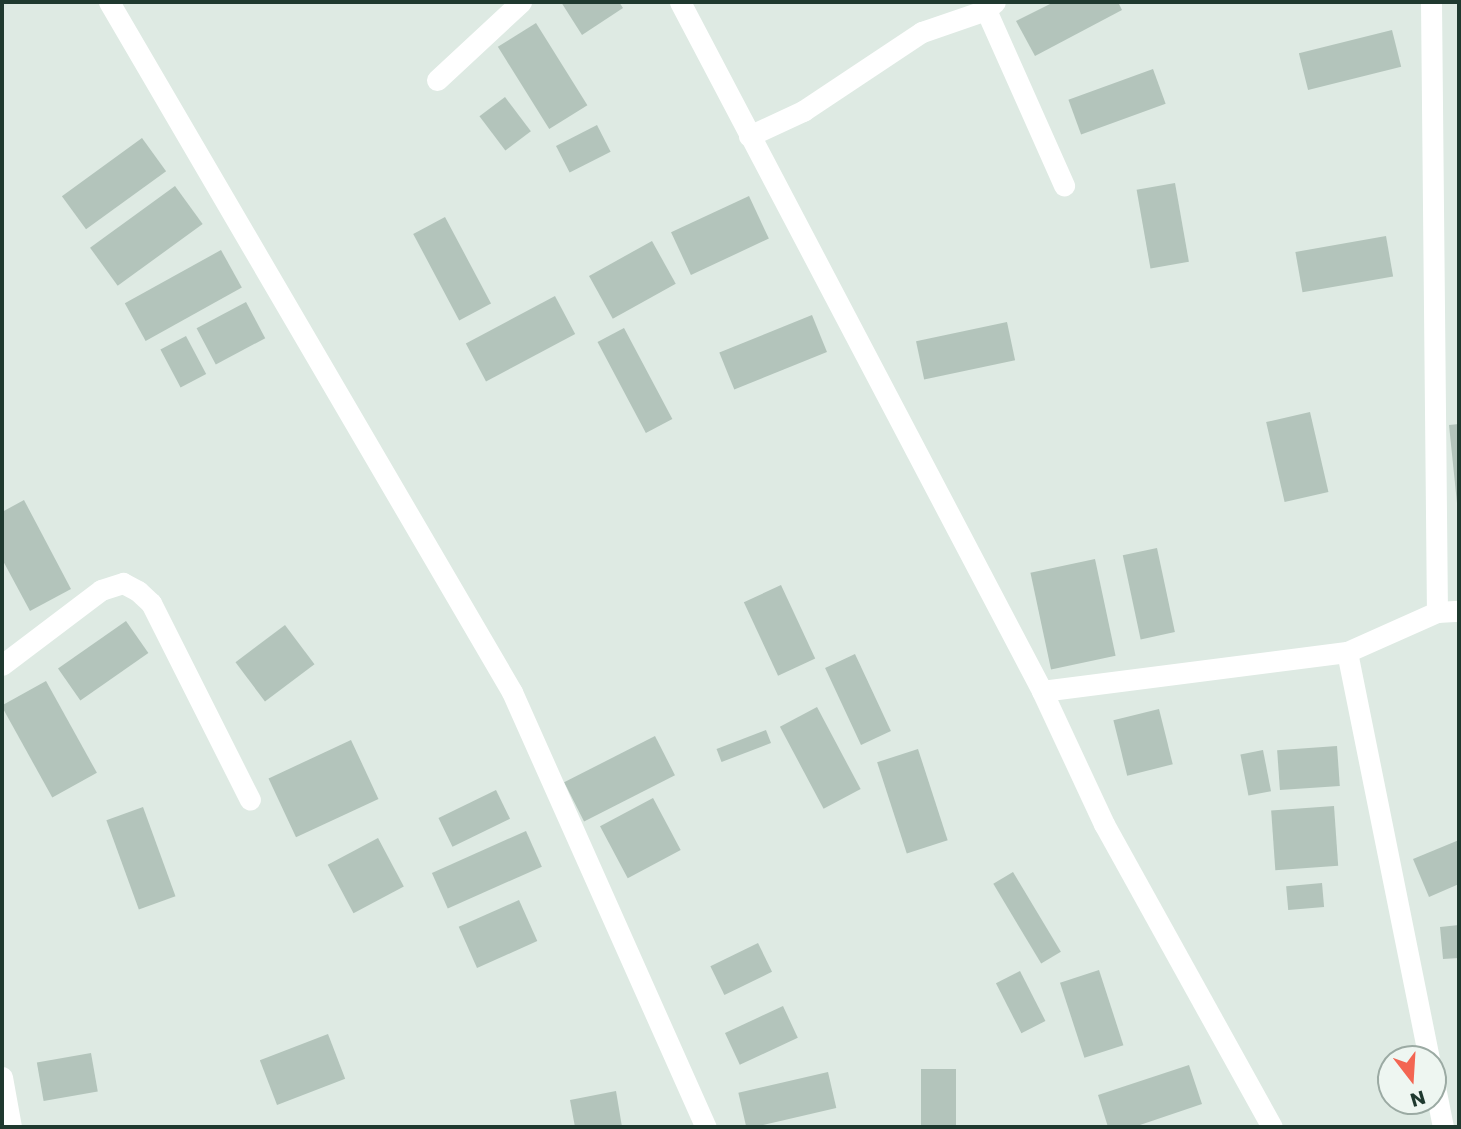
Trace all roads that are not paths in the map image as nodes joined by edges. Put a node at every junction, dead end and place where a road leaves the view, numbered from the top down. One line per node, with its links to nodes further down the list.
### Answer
1 (109, 2): 18 (street)
2 (521, 2): 6 (street)
3 (680, 2): 7 (street)
4 (1431, 2): 10 (street)
5 (990, 6): 7 (street); 8 (street)
6 (437, 80)
7 (749, 136): 13 (street)
8 (1064, 185)
9 (1459, 611): 10 (street)
10 (1437, 612): 11 (street)
11 (1348, 652): 13 (street); 15 (street)
12 (2, 664): 14 (street)
13 (1042, 691): 19 (street)
14 (250, 800)
15 (1427, 1045)
16 (2, 1077): 17 (street)
17 (11, 1127)
18 (706, 1127)
19 (1272, 1127)

